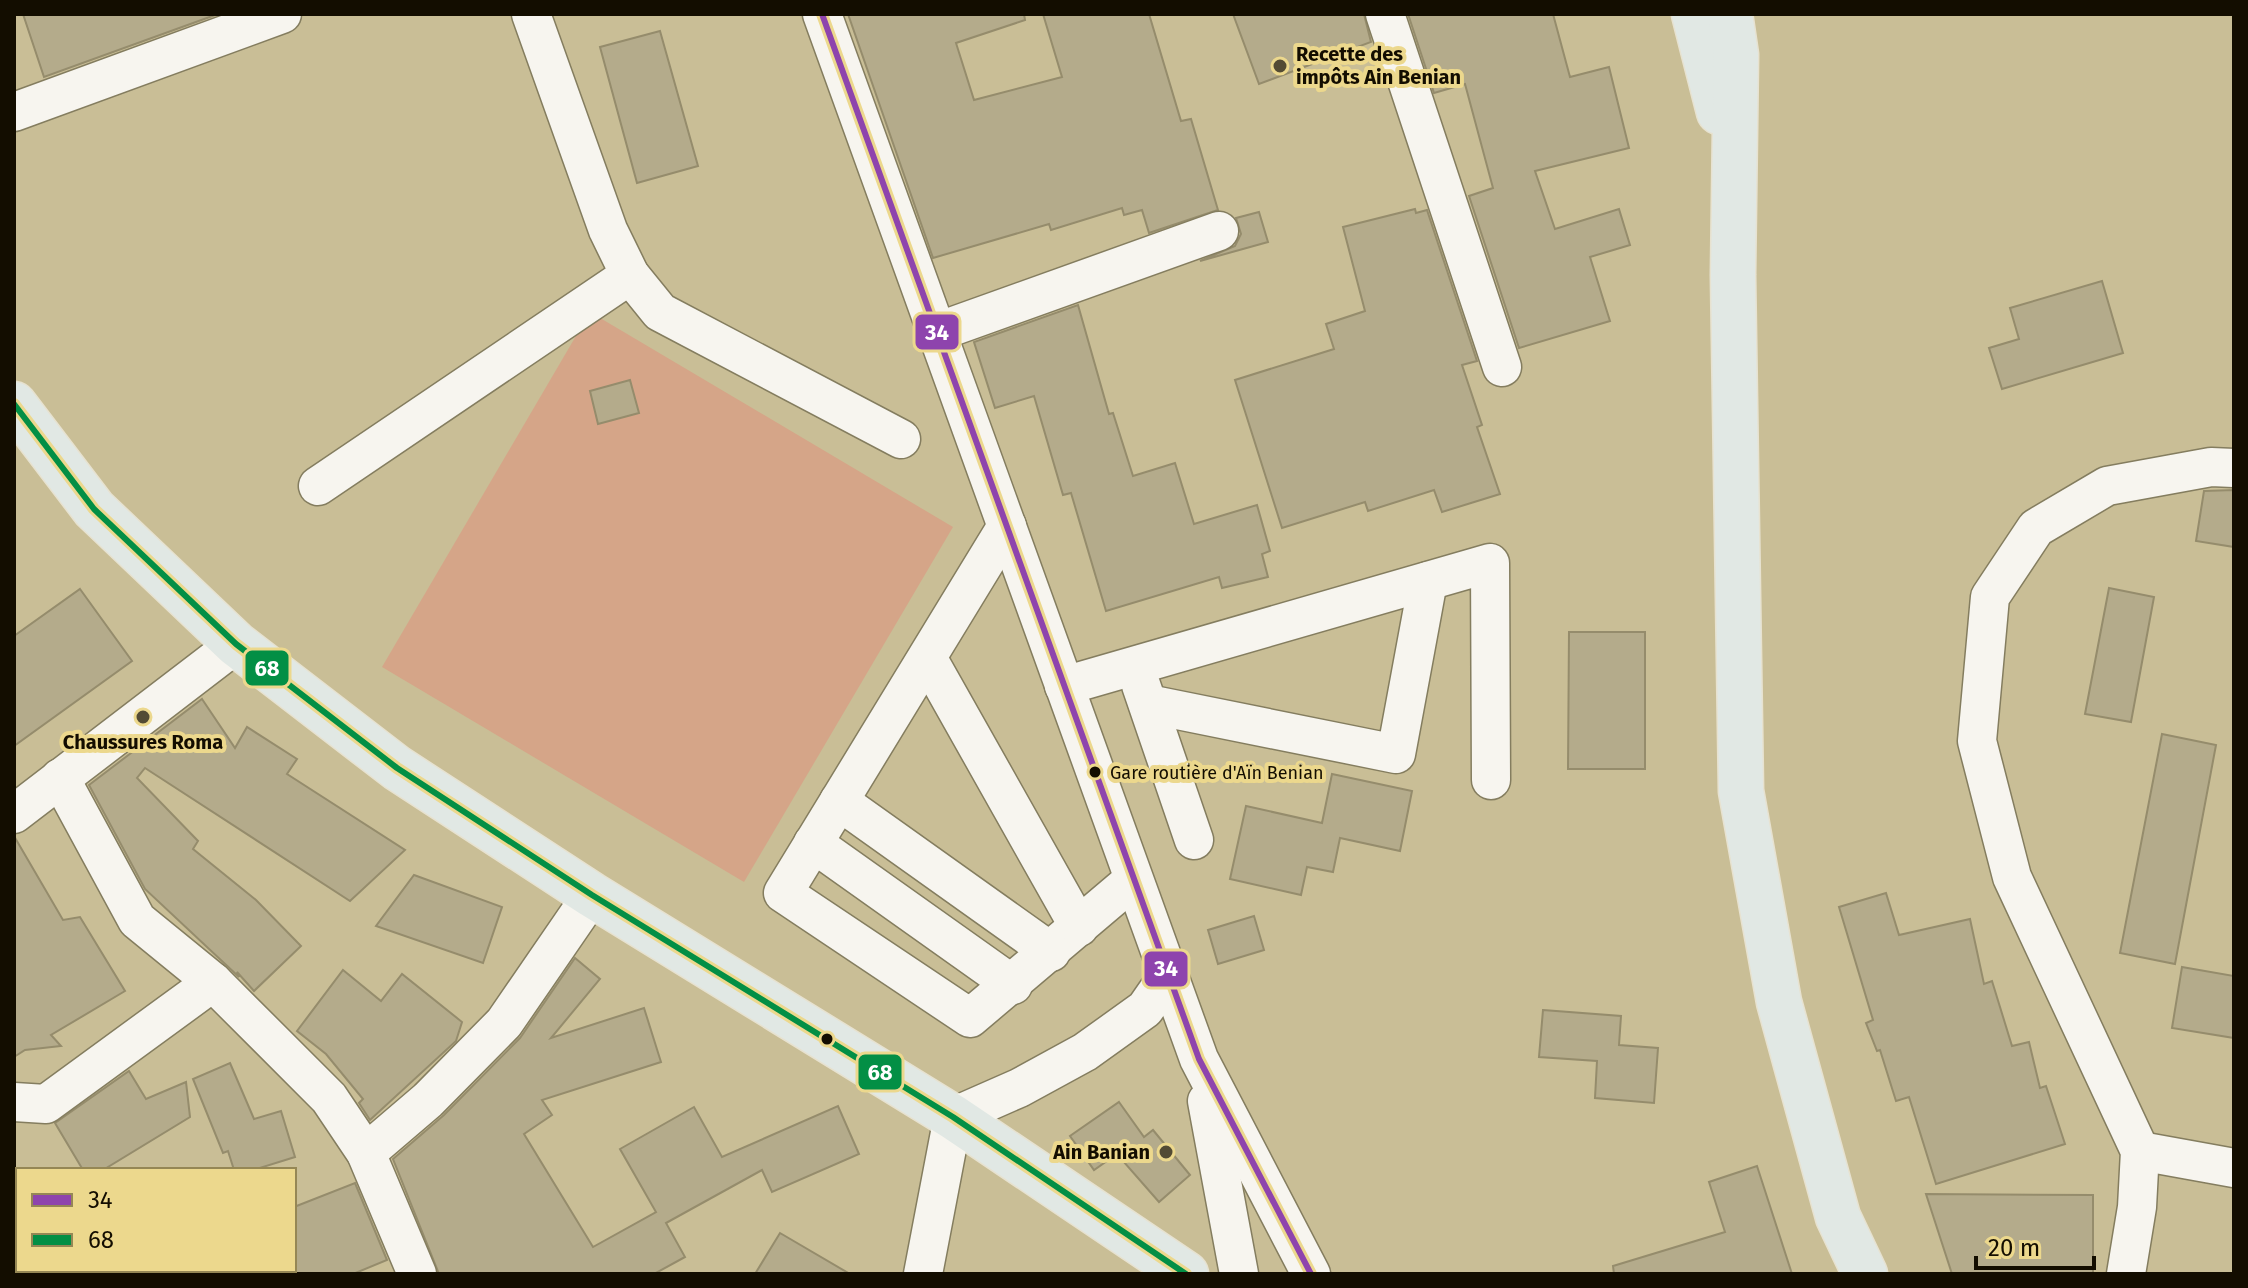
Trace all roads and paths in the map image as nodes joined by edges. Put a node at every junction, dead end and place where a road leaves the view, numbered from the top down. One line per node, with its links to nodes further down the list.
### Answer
1 (282, 14): 7 (street)
2 (531, 14): 10 (street)
3 (822, 14): 11 (street)
4 (1385, 14): 12 (street)
5 (1694, 14): 8 (main road)
6 (1730, 14): 8 (main road)
7 (14, 112)
8 (1733, 169): 48 (main road)
9 (1219, 231): 11 (street)
10 (630, 275): 14 (street); 16 (street)
11 (937, 332): 17 (street)
12 (1502, 367)
13 (14, 404): 19 (main road)
14 (901, 439)
15 (2234, 468): 40 (street)
16 (318, 486)
17 (1007, 526): 20 (street); 22 (street)
18 (1428, 581): 21 (street); 23 (street); 25 (street)
19 (236, 644): 24 (street); 31 (main road)
20 (928, 659): 26 (street); 32 (street)
21 (1134, 664): 22 (street); 23 (street)
22 (1064, 686): 30 (street)
23 (1148, 704): 28 (street)
24 (60, 778): 27 (street); 35 (street)
25 (1491, 780)
26 (839, 801): 29 (street); 33 (street)
27 (14, 814)
28 (1194, 840)
29 (813, 843): 36 (street); 36 (street)
30 (1133, 880): 32 (street); 34 (street)
31 (592, 895): 39 (main road); 41 (street)
32 (1079, 927): 33 (street)
33 (1051, 952): 36 (street)
34 (1168, 976): 37 (street); 39 (street)
35 (213, 982): 38 (street); 41 (street)
36 (1013, 985)
37 (1199, 1059): 46 (street); 47 (street)
38 (14, 1102)
39 (953, 1117): 44 (street); 45 (main road)
40 (2140, 1151): 42 (street); 49 (street)
41 (366, 1153): 43 (street)
42 (2234, 1168)
43 (417, 1274)
44 (923, 1274)
45 (1186, 1274)
46 (1239, 1274)
47 (1311, 1274)
48 (1865, 1274)
49 (2126, 1274)

